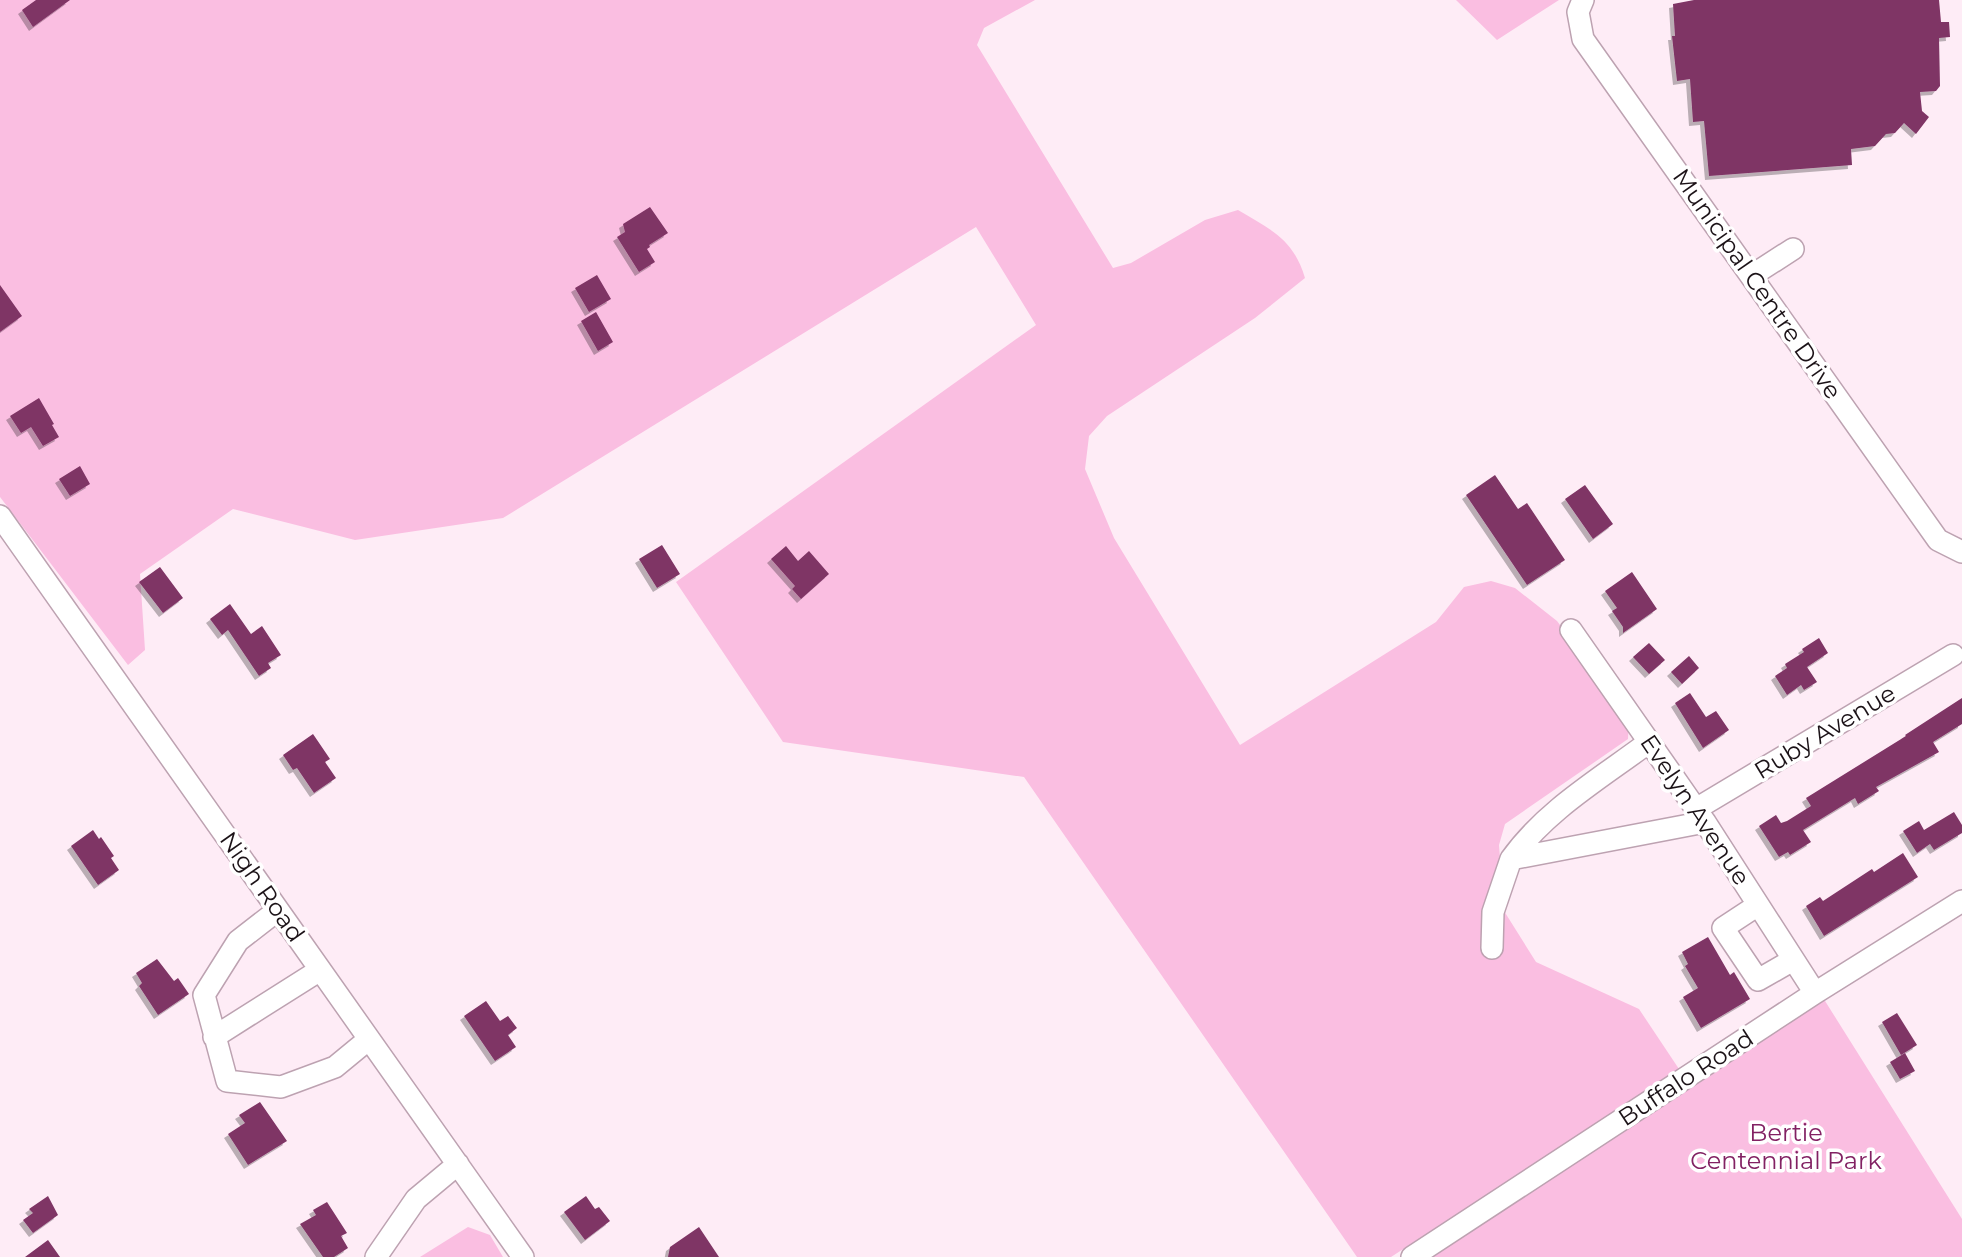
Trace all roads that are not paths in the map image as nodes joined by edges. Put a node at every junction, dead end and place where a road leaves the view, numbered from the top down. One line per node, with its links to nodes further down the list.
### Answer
1 (1583, 0): 3 (street, Municipal Centre Drive)
2 (1793, 249): 3 (street)
3 (1751, 276): 5 (street, Municipal Centre Drive)
4 (0, 516): 13 (street, Nigh Road)
5 (1962, 552)
6 (1571, 630): 8 (street, Evelyn Avenue)
7 (1953, 655): 9 (street, Ruby Avenue)
8 (1649, 742): 9 (street, Evelyn Avenue); 10 (street)
9 (1701, 816): 10 (street); 12 (street, Evelyn Avenue)
10 (1511, 859): 14 (street)
11 (1962, 901): 17 (street, Buffalo Road)
12 (1758, 905): 15 (street, Evelyn Avenue); 15 (street)
13 (278, 910): 16 (street, Nigh Road); 18 (street)
14 (1492, 948)
15 (1793, 960): 17 (street, Evelyn Avenue)
16 (320, 970): 18 (street); 19 (street, Nigh Road)
17 (1815, 993): 23 (street, Buffalo Road)
18 (214, 1037): 19 (street)
19 (369, 1039): 20 (street, Nigh Road)
20 (458, 1164): 21 (street); 22 (street, Nigh Road)
21 (376, 1257)
22 (523, 1257)
23 (1412, 1257)

